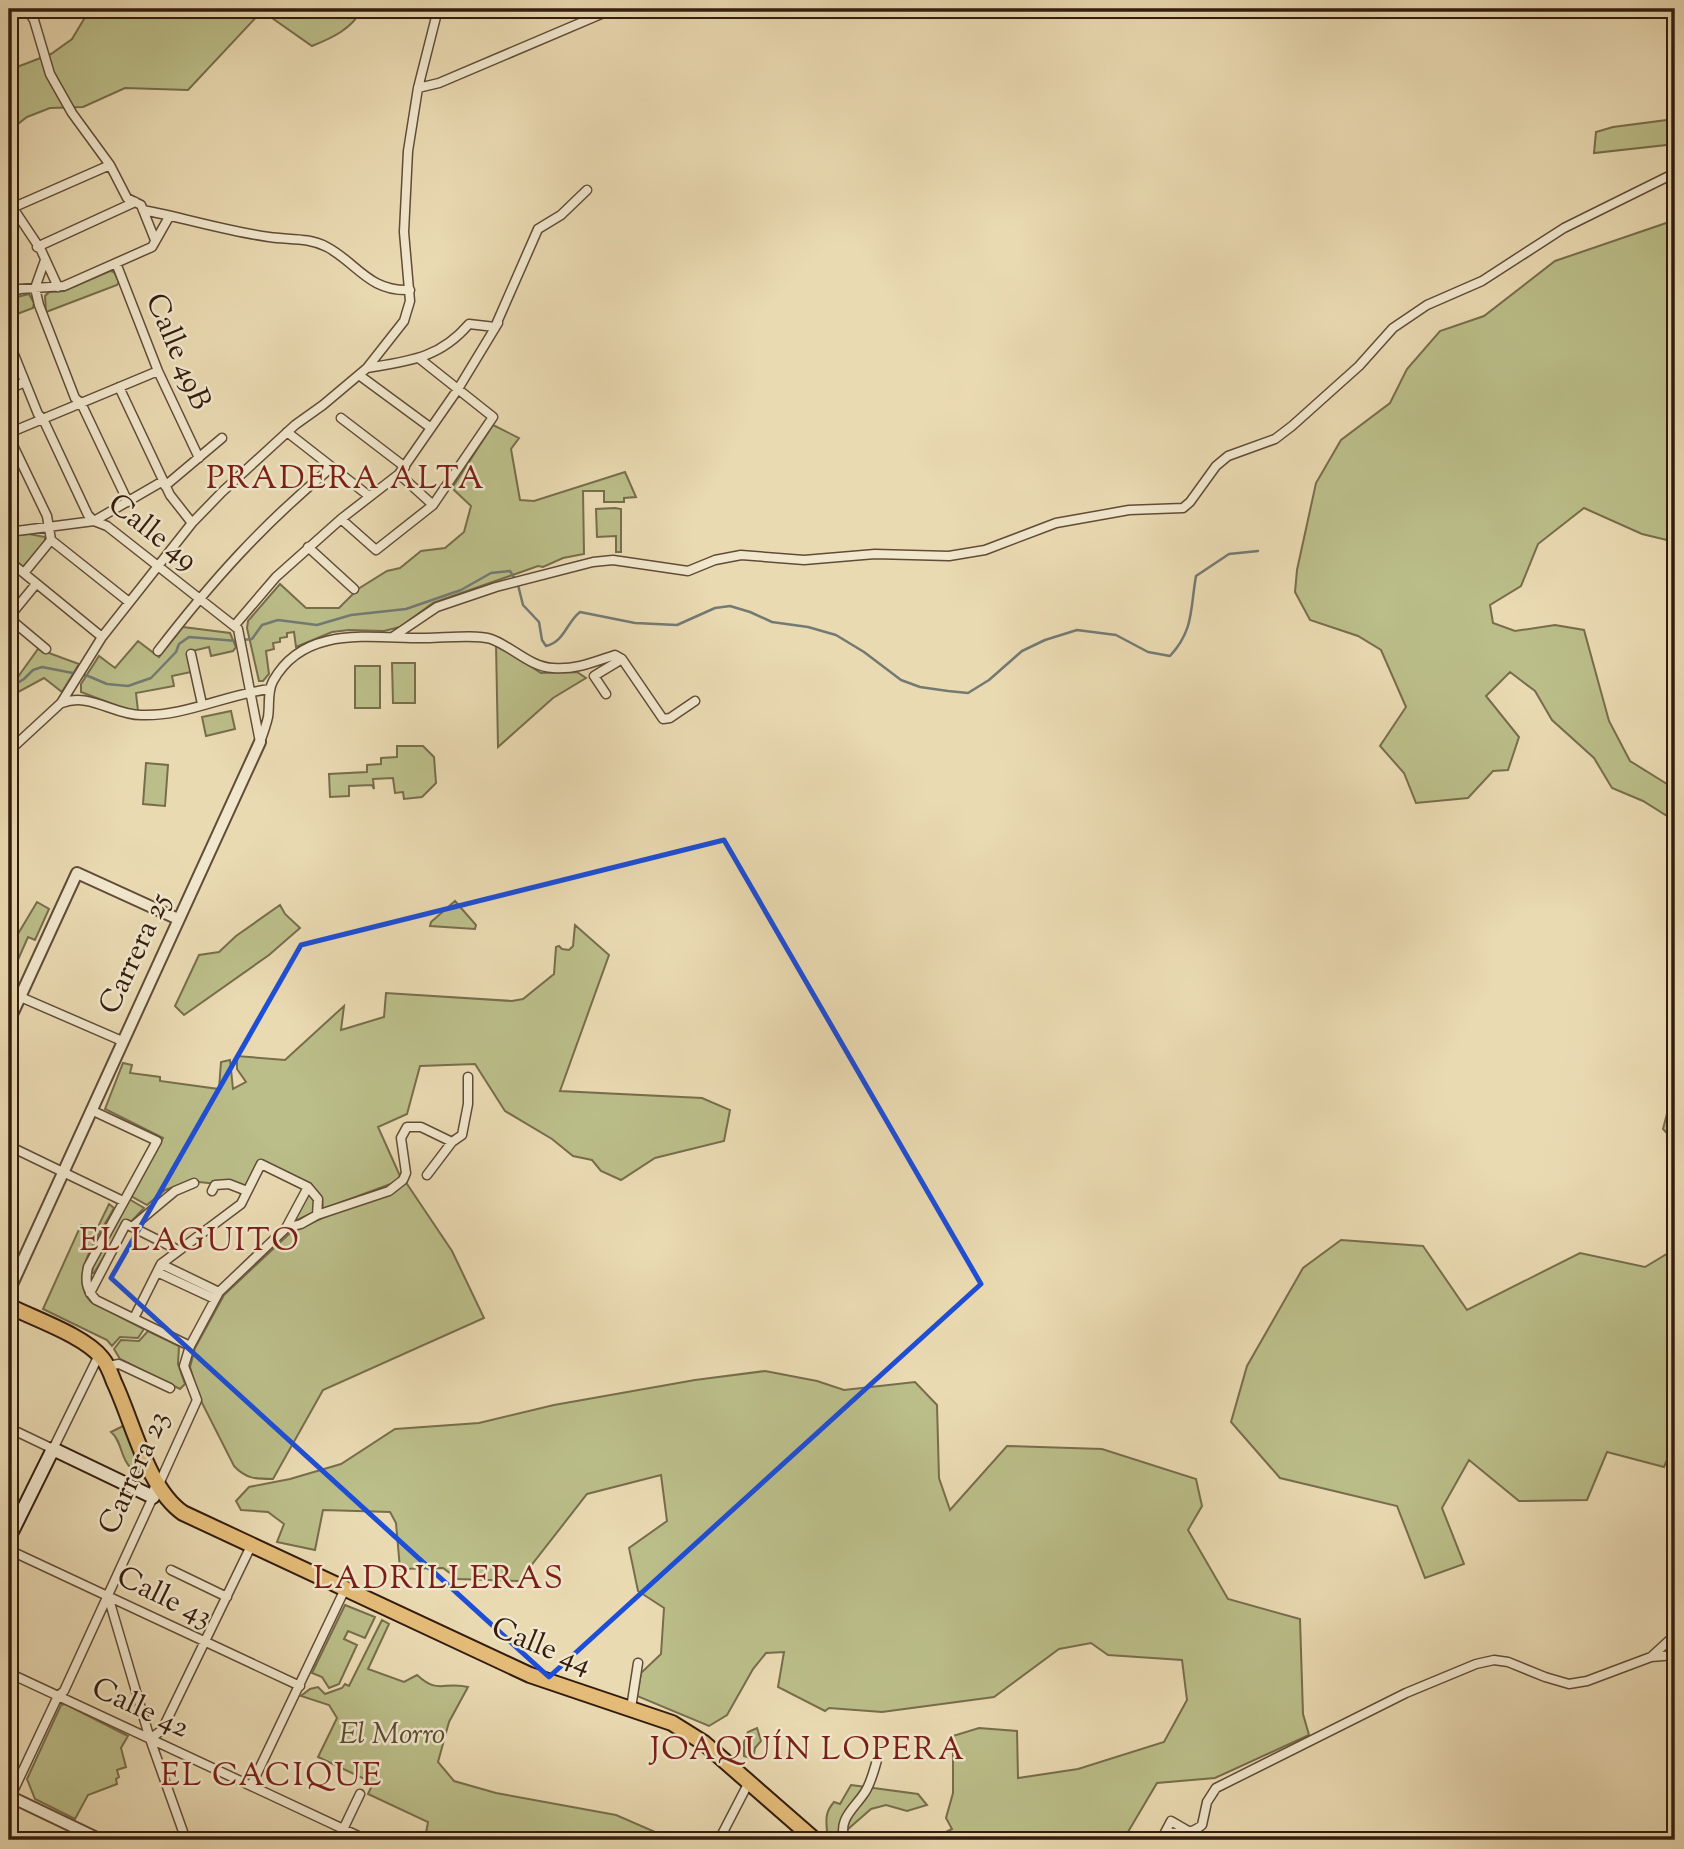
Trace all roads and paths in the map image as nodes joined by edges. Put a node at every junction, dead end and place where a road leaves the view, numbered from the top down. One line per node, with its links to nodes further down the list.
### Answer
1 (27, 9): 5 (street)
2 (438, 9): 4 (street)
3 (613, 9): 4 (street)
4 (418, 88): 18 (street)
5 (110, 166): 8 (street); 9 (street)
6 (1675, 173): 60 (street)
7 (587, 190): 20 (street)
8 (135, 202): 10 (street); 13 (street)
9 (10, 205): 13 (street)
10 (143, 210): 11 (street); 12 (street)
11 (169, 217): 12 (street); 18 (street)
12 (155, 240): 15 (street)
13 (37, 247): 14 (street)
14 (45, 260): 16 (street); 17 (street)
15 (116, 263): 16 (street); 24 (street, Calle 49B)
16 (58, 287): 17 (street)
17 (36, 288): 19 (street); 30 (street)
18 (410, 290): 23 (street)
19 (10, 291)
20 (498, 323): 22 (street); 29 (street)
21 (9, 345): 26 (street, Calle 49)
22 (420, 359): 23 (street); 29 (street)
23 (367, 368): 25 (street)
24 (158, 371): 27 (street); 37 (street, Calle 49B)
25 (359, 375): 33 (street); 34 (street)
26 (25, 382): 28 (street); 32 (street, Calle 49)
27 (120, 387): 30 (street); 40 (street)
28 (9, 389)
29 (458, 389): 33 (street); 43 (street)
30 (81, 403): 32 (street); 42 (street)
31 (341, 418): 39 (street)
32 (43, 419): 35 (street); 45 (street, Calle 49)
33 (431, 428): 39 (street)
34 (287, 432): 38 (street); 46 (street)
35 (9, 435): 47 (street)
36 (222, 438): 37 (street)
37 (199, 458): 40 (street)
38 (332, 467): 41 (street); 56 (street)
39 (402, 470): 41 (street); 43 (street)
40 (164, 484): 42 (street); 46 (street)
41 (369, 496): 44 (street)
42 (128, 502): 45 (street)
43 (433, 505): 44 (street)
44 (341, 519): 50 (street)
45 (94, 521): 47 (street); 52 (street, Calle 49)
46 (192, 523): 52 (street)
47 (49, 527): 48 (street); 49 (street)
48 (9, 531)
49 (51, 540): 53 (street); 57 (street)
50 (308, 547): 55 (street); 59 (street)
51 (9, 561): 53 (street)
52 (159, 567): 56 (street, Calle 49); 57 (street)
53 (24, 573): 54 (street)
54 (36, 583): 58 (street); 61 (street)
55 (354, 589)
56 (199, 598): 59 (street, Calle 49); 63 (street)
57 (129, 602): 61 (street)
58 (9, 618): 62 (street)
59 (238, 630): 67 (street)
60 (394, 636): 65 (street); 66 (street)
61 (103, 637): 70 (street)
62 (46, 649)
63 (158, 651)
64 (191, 654): 71 (street)
65 (622, 659): 68 (street); 69 (street)
66 (270, 689): 67 (street); 72 (street)
67 (250, 691): 71 (street); 72 (street)
68 (606, 694)
69 (695, 701)
70 (61, 704): 71 (street); 73 (street)
71 (202, 704)
72 (260, 742): 74 (street, Carrera 25)
73 (9, 751)
74 (178, 919): 75 (street); 77 (street, Carrera 25)
75 (14, 994): 76 (street); 77 (street)
76 (9, 1021)
77 (122, 1041): 79 (street, Carrera 25)
78 (468, 1077): 80 (street)
79 (91, 1110): 82 (street, Carrera 25); 88 (street)
80 (452, 1142): 83 (street); 89 (street)
81 (9, 1146): 82 (street)
82 (63, 1172): 88 (street); 94 (street, Carrera 25)
83 (427, 1175)
84 (194, 1183): 90 (street)
85 (309, 1187): 87 (street); 89 (street); 91 (street, Carrera 23)
86 (212, 1191): 87 (street)
87 (247, 1191): 92 (street)
88 (123, 1201): 95 (street)
89 (317, 1214): 91 (street)
90 (129, 1226): 92 (street); 95 (street)
91 (286, 1228): 96 (street, Carrera 23)
92 (178, 1251): 93 (street)
93 (159, 1268): 96 (street); 98 (street)
94 (9, 1291)
95 (90, 1293): 98 (street)
96 (217, 1296): 99 (street, Carrera 23)
97 (9, 1306): 100 (highway)
98 (134, 1318): 99 (street)
99 (190, 1346): 104 (street, Carrera 23)
100 (103, 1360): 101 (street); 103 (street); 104 (highway)
101 (170, 1388)
102 (9, 1427): 103 (street, Calle 44)
103 (53, 1449): 104 (main road, Calle 44); 105 (main road)
104 (155, 1492): 106 (highway, Calle 44); 110 (street, Carrera 23)
105 (9, 1538)
106 (251, 1546): 109 (highway, Calle 44); 111 (street)
107 (9, 1550): 110 (street, Calle 43)
108 (171, 1570): 111 (street)
109 (345, 1589): 118 (street); 120 (highway, Calle 44)
110 (108, 1596): 113 (street, Calle 43); 119 (street, Carrera 23); 121 (street)
111 (227, 1597): 113 (street)
112 (1675, 1635): 115 (street)
113 (205, 1642): 118 (street, Calle 43); 121 (street)
114 (1675, 1655): 115 (street)
115 (1651, 1657): 128 (street)
116 (638, 1663): 120 (street)
117 (9, 1673): 119 (street, Calle 42)
118 (300, 1686): 124 (street)
119 (58, 1696): 121 (street, Calle 42); 126 (street, Carrera 23)
120 (631, 1708): 123 (highway, Calle 44)
121 (150, 1740): 124 (street, Calle 42); 131 (street)
122 (877, 1760): 136 (street)
123 (749, 1782): 134 (street); 135 (highway, Calle 44)
124 (251, 1786): 127 (street, Calle 42)
125 (360, 1794): 127 (street)
126 (9, 1798): 130 (street)
127 (343, 1829): 132 (street); 133 (street, Calle 42)
128 (1190, 1832): 129 (street); 129 (street)
129 (1164, 1836)
130 (101, 1840)
131 (186, 1840)
132 (338, 1840)
133 (367, 1840)
134 (719, 1840)
135 (815, 1840)
136 (845, 1840)

